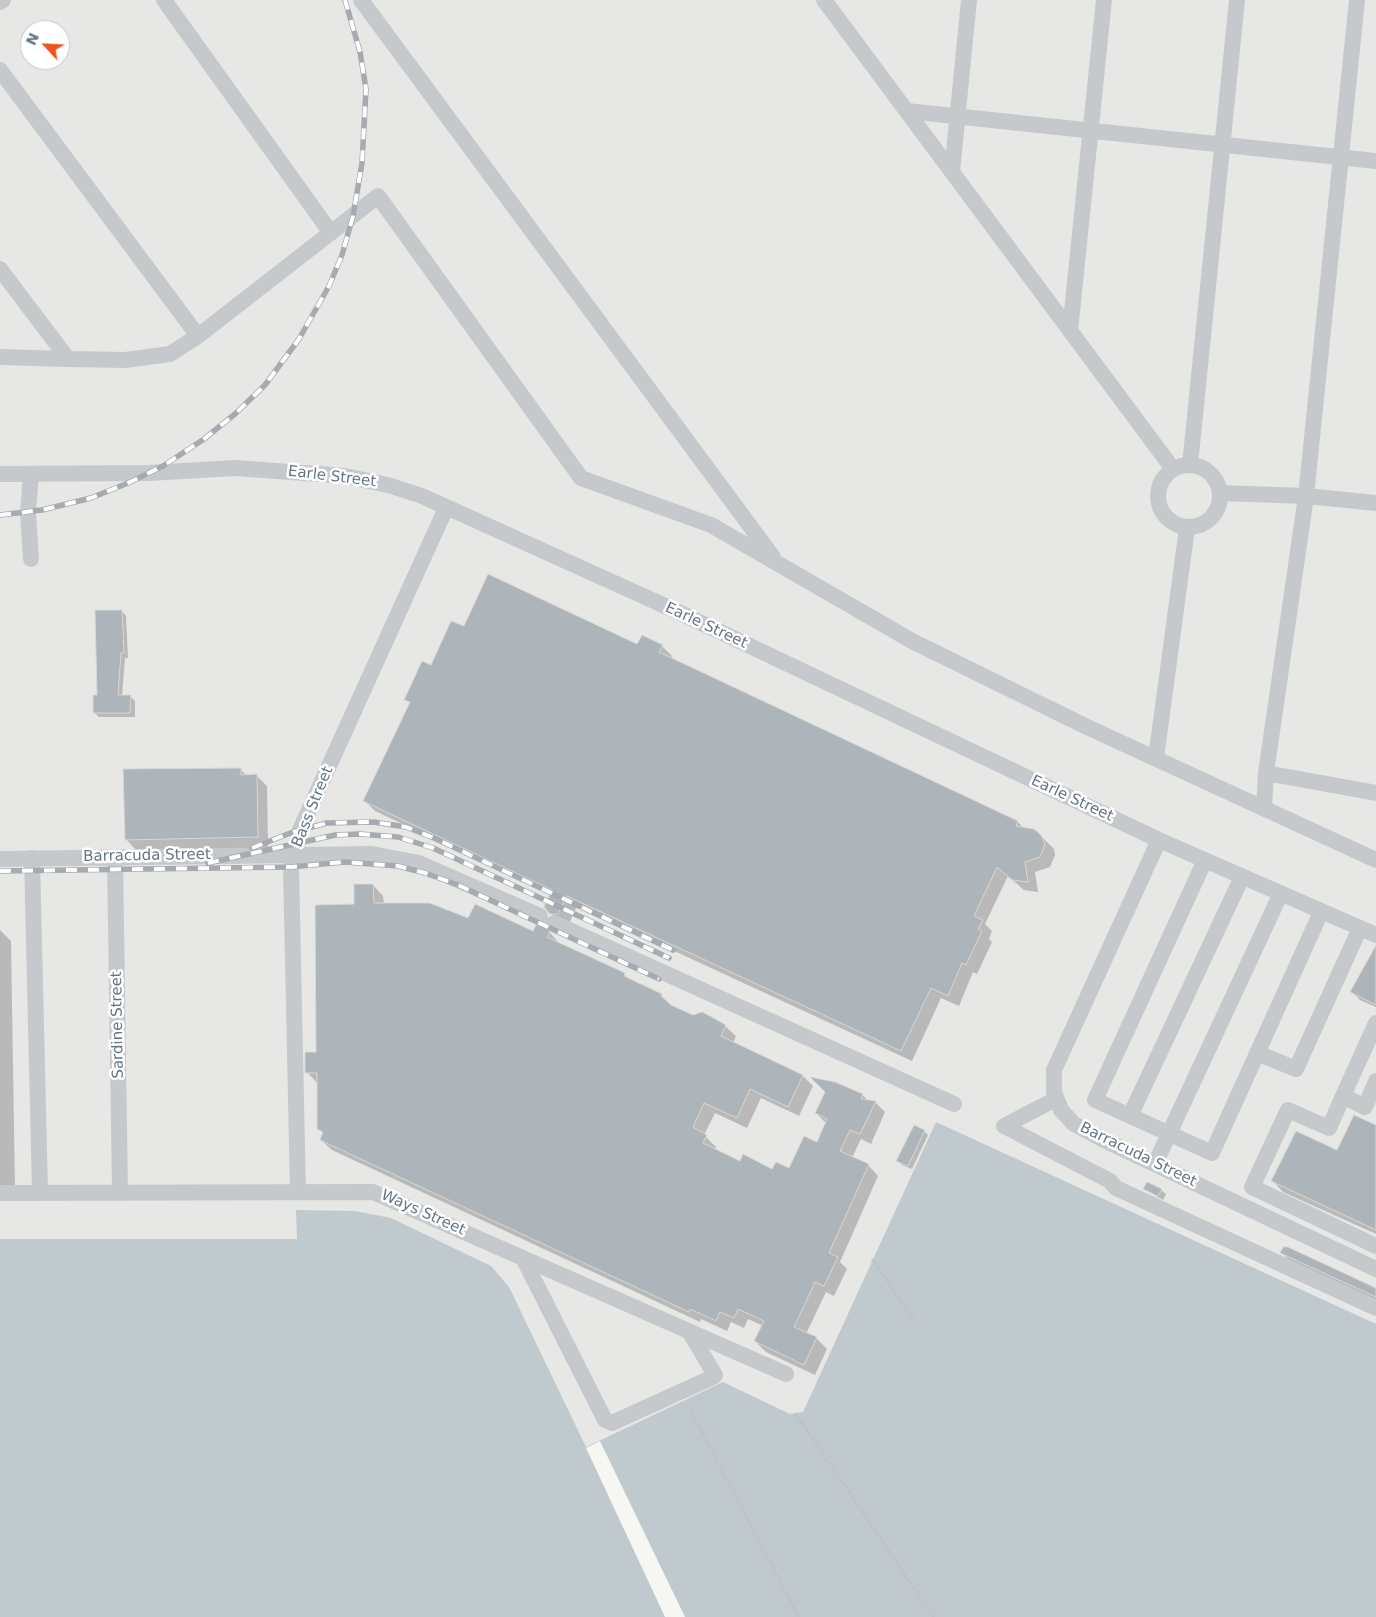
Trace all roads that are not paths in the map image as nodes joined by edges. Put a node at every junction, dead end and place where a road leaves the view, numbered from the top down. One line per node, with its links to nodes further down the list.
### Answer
1 (164, 0): 16 (street)
2 (361, 0): 32 (street)
3 (824, 0): 9 (street)
4 (970, 0): 10 (street)
5 (1104, 0): 11 (street)
6 (1237, 0): 12 (street)
7 (1357, 0): 13 (street)
8 (0, 70): 19 (street)
9 (907, 111): 10 (street); 15 (street)
10 (958, 117): 11 (street); 15 (street)
11 (1090, 131): 12 (street); 18 (street)
12 (1222, 145): 13 (street); 22 (street)
13 (1341, 158): 14 (street); 27 (street)
14 (1376, 161)
15 (952, 172): 18 (street)
16 (331, 233): 19 (street); 32 (street)
17 (0, 269): 21 (street)
18 (1070, 331): 23 (street)
19 (198, 336): 21 (street)
20 (0, 357): 21 (street)
21 (68, 359)
22 (1190, 465): 23 (street); 26 (street)
23 (1173, 469): 30 (street)
24 (0, 474): 25 (street, Earle Street)
25 (31, 474): 29 (street, Earle Street); 31 (street)
26 (1220, 493): 27 (street); 30 (street)
27 (1306, 496): 28 (street); 34 (street)
28 (1376, 503)
29 (446, 508): 37 (street, Earle Street); 38 (street, Bass Street)
30 (1187, 528): 33 (street)
31 (31, 559)
32 (777, 563): 33 (street)
33 (1156, 758): 36 (street)
34 (1266, 774): 35 (street); 36 (street)
35 (1376, 794)
36 (1264, 807): 43 (street)
37 (1159, 840): 42 (street, Earle Street); 53 (street, Barracuda Street)
38 (294, 856): 39 (street, Barracuda Street); 54 (street, Barracuda Street); 59 (street, Bass Street)
39 (115, 857): 40 (street, Barracuda Street); 58 (street, Sardine Street)
40 (32, 858): 41 (street, Barracuda Street); 61 (street)
41 (0, 859)
42 (1205, 860): 44 (street, Earle Street); 55 (street)
43 (1376, 860)
44 (1242, 876): 45 (street, Earle Street); 55 (street)
45 (1281, 894): 46 (street, Earle Street); 56 (street)
46 (1321, 912): 47 (street, Earle Street); 50 (street)
47 (1360, 928): 48 (street, Earle Street); 50 (street)
48 (1376, 936)
49 (1376, 1023): 52 (street)
50 (1257, 1053): 56 (street)
51 (1376, 1082): 52 (street)
52 (1343, 1096): 62 (street)
53 (1056, 1099): 57 (street, Barracuda Street); 65 (street)
54 (954, 1104)
55 (1130, 1116): 56 (street)
56 (1169, 1134): 57 (street)
57 (1155, 1164): 64 (street, Barracuda Street)
58 (120, 1192): 59 (street, Ways Street); 61 (street, Ways Street)
59 (298, 1192): 63 (street, Ways Street)
60 (0, 1193): 61 (street, Ways Street)
61 (40, 1193)
62 (1376, 1246)
63 (523, 1258): 66 (street, Ways Street); 66 (street)
64 (1376, 1269)
65 (1376, 1308)
66 (689, 1331): 67 (street, Ways Street)
67 (786, 1374)

